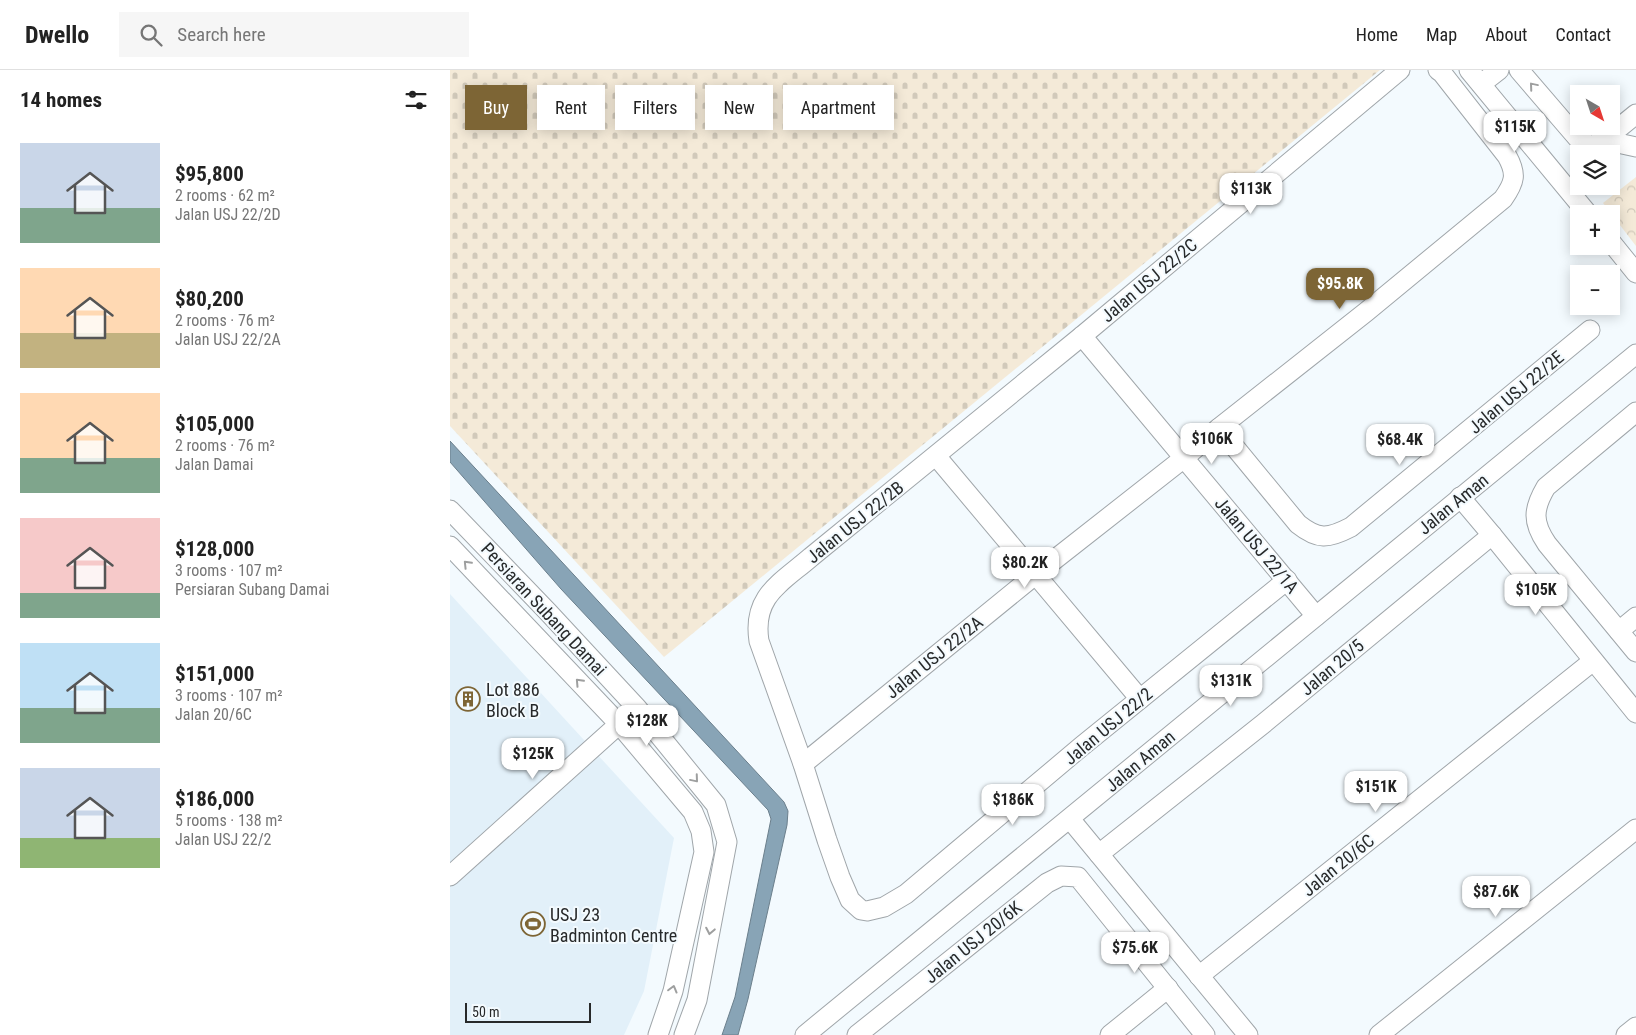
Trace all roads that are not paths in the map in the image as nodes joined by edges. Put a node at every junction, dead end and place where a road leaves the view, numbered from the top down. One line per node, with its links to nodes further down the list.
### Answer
1 (1400, 70): 13 (street, Jalan USJ 22/2C)
2 (1438, 70): 16 (street, Jalan USJ 22/2A)
3 (1499, 70): 5 (street)
4 (1519, 70): 7 (street, one-way to 4)
5 (1475, 77): 9 (street)
6 (1636, 114): 7 (street)
7 (1604, 140): 8 (street)
8 (1636, 147)
9 (1581, 205)
10 (1620, 253): 11 (street)
11 (1636, 273)
12 (1590, 330): 16 (street, Jalan USJ 22/2E)
13 (1082, 336): 17 (street, Jalan USJ 22/2B); 18 (street, Jalan USJ 22/1A)
14 (1636, 354): 19 (street, Jalan Aman)
15 (1636, 412): 27 (street)
16 (1219, 428): 18 (street, Jalan USJ 22/2A)
17 (936, 456): 23 (street); 34 (street, Jalan USJ 22/2B)
18 (1184, 458): 23 (street, Jalan USJ 22/2A); 24 (street, Jalan USJ 22/1A)
19 (1460, 497): 21 (street); 25 (street, Jalan Aman)
20 (450, 510): 31 (street, Persiaran Subang Damai)
21 (1492, 535): 29 (street); 37 (street, Jalan 20/5)
22 (450, 546): 33 (street, Persiaran Subang Damai, one-way to 22)
23 (1035, 575): 30 (street); 34 (street, Jalan USJ 22/2A)
24 (1287, 580): 25 (street, Jalan USJ 22/1A); 30 (street, Jalan USJ 22/2)
25 (1316, 616): 35 (street, Jalan Aman)
26 (1636, 617): 27 (street)
27 (1619, 631): 28 (street)
28 (1636, 652)
29 (1593, 661): 32 (street); 39 (street, Jalan 20/6C)
30 (1140, 699): 34 (street, Jalan USJ 22/2)
31 (637, 708): 33 (street); 43 (street, Persiaran Subang Damai, one-way to 43)
32 (1636, 713)
33 (619, 724): 38 (street); 42 (street, Persiaran Subang Damai, one-way to 33)
34 (803, 764)
35 (1070, 819): 37 (street); 44 (street, Jalan Aman)
36 (1636, 829): 49 (street)
37 (1099, 854): 39 (street)
38 (450, 876)
39 (1199, 976): 48 (street)
40 (1168, 988): 45 (street, Jalan USJ 20/6K); 46 (street); 47 (street, Jalan USJ 20/6K)
41 (1636, 1027): 50 (street)
42 (658, 1035)
43 (684, 1035)
44 (806, 1035)
45 (857, 1035)
46 (1110, 1035)
47 (1205, 1035)
48 (1248, 1035)
49 (1379, 1035)
50 (1626, 1035)

